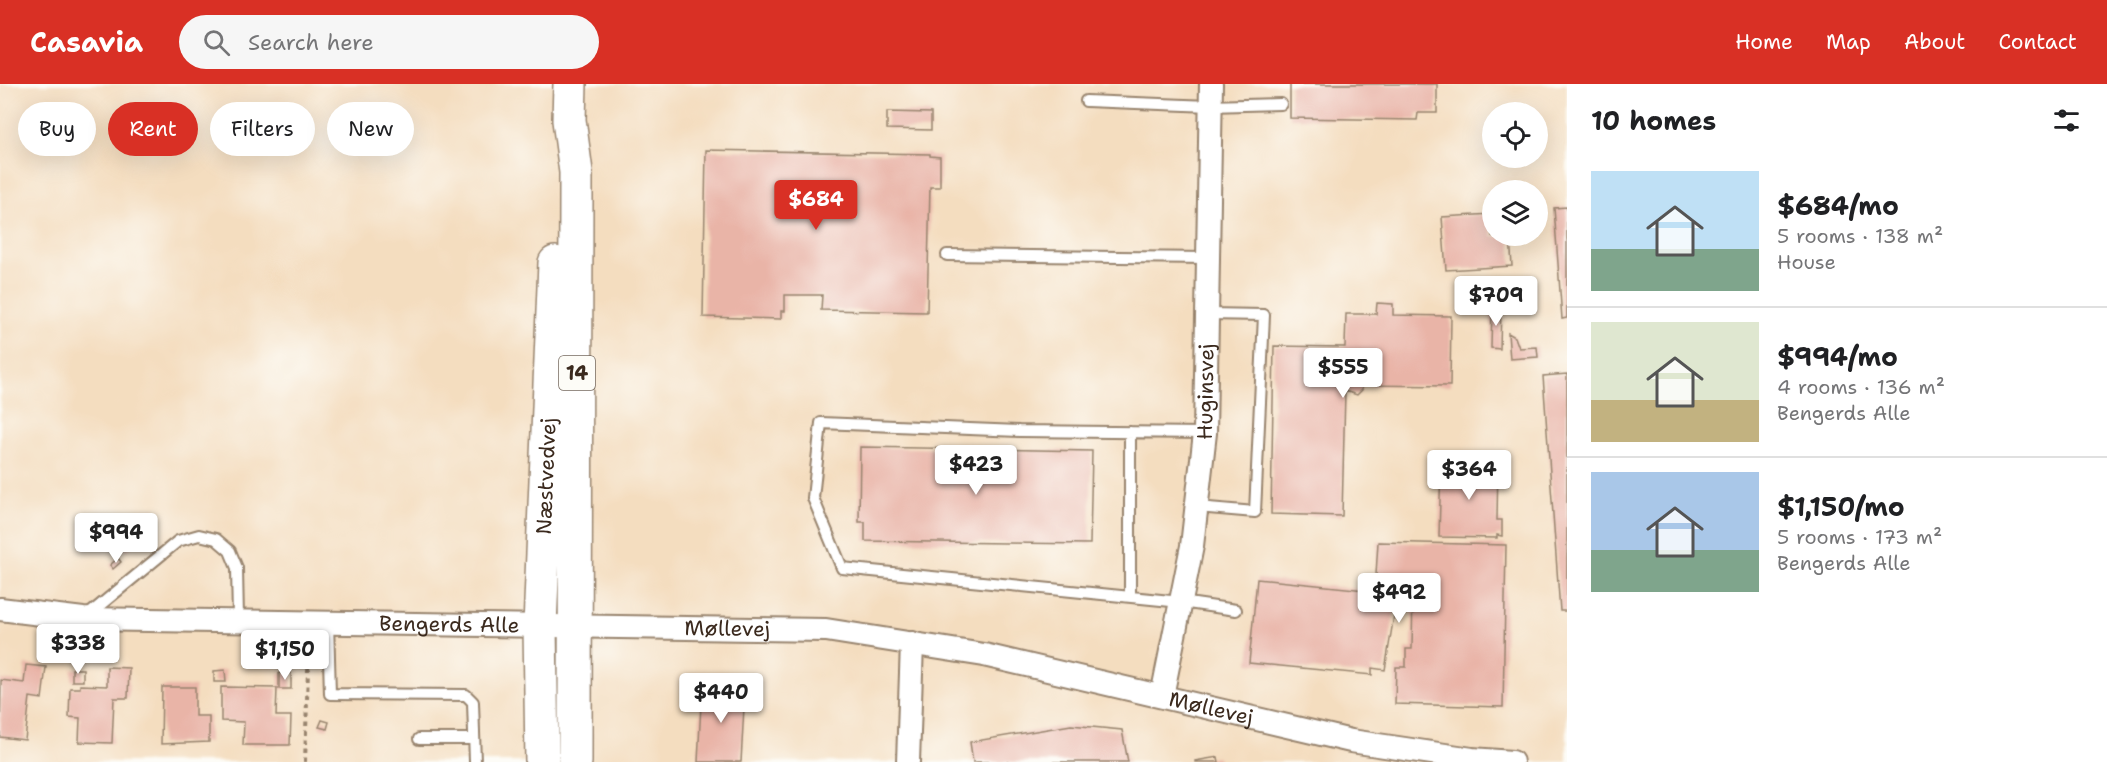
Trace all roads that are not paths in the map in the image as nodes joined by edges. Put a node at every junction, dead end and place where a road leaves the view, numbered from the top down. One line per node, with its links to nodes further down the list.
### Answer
1 (570, 84): 5 (main road, Næstvedvej / 14)
2 (1210, 95): 3 (lane); 4 (lane); 7 (street, Huginsvej)
3 (1086, 101)
4 (1281, 104)
5 (569, 120): 19 (main road, Næstvedvej / 14); 20 (main road, Næstvedvej / 14)
6 (947, 255): 7 (lane)
7 (1208, 258): 8 (street, Huginsvej)
8 (1207, 314): 10 (street, Huginsvej); 11 (lane)
9 (1130, 432): 10 (lane); 12 (lane); 12 (lane)
10 (1205, 433): 11 (street, Huginsvej)
11 (1197, 507): 13 (street, Huginsvej)
12 (1130, 596): 13 (lane)
13 (1181, 602): 15 (lane); 22 (street, Huginsvej)
14 (0, 609): 16 (street, Bengerds Alle)
15 (1236, 610)
16 (83, 619): 17 (street, Bengerds Alle); 17 (lane)
17 (238, 619): 18 (street, Bengerds Alle)
18 (328, 622): 19 (street, Bengerds Alle); 24 (lane)
19 (540, 626): 20 (street, Møllevej); 26 (main road, Næstvedvej / 14)
20 (577, 627): 21 (street, Møllevej); 27 (main road, Næstvedvej / 14)
21 (912, 643): 22 (street, Møllevej); 28 (street)
22 (1162, 696): 29 (street, Møllevej)
23 (419, 739): 24 (lane)
24 (474, 739): 25 (lane)
25 (475, 762)
26 (542, 762)
27 (575, 762)
28 (908, 762)
29 (1512, 762)

